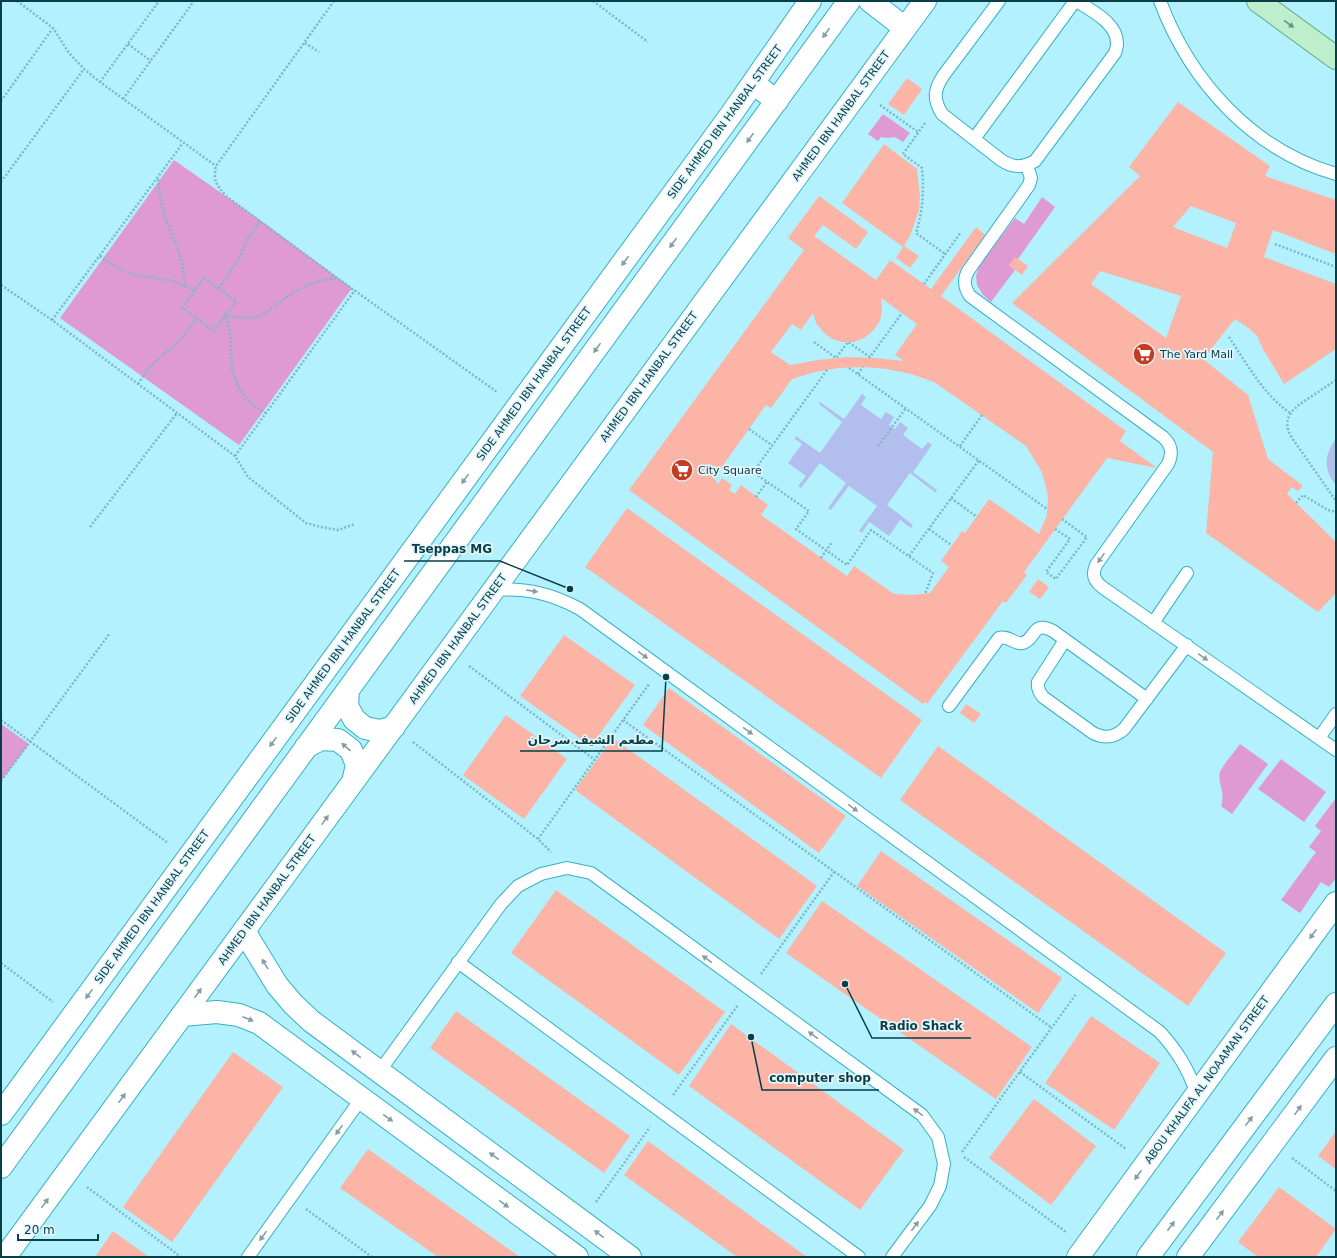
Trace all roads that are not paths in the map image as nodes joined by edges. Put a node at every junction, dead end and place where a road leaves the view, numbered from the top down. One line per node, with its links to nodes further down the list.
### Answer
1 (810, 1): 11 (street, SIDE AHMED IBN HANBAL STREET)
2 (849, 1): 12 (street, one-way to 12)
3 (870, 1): 9 (street)
4 (924, 1): 9 (street, AHMED IBN HANBAL STREET)
5 (999, 1): 13 (lane)
6 (1076, 1): 13 (lane); 14 (lane)
7 (1160, 1): 15 (lane)
8 (1258, 1): 10 (main road, one-way to 10)
9 (905, 28): 17 (street, AHMED IBN HANBAL STREET)
10 (1336, 58)
11 (754, 84): 12 (street); 39 (street, SIDE AHMED IBN HANBAL STREET, one-way to 39)
12 (777, 101): 21 (street, one-way to 21)
13 (974, 139): 14 (lane)
14 (1027, 166): 18 (lane, one-way to 18)
15 (1336, 174)
16 (1187, 572): 18 (lane)
17 (493, 590): 25 (street, AHMED IBN HANBAL STREET); 37 (lane, one-way to 37)
18 (1154, 622): 20 (lane)
19 (1065, 640): 22 (lane); 22 (lane); 23 (lane)
20 (1186, 646): 22 (lane); 26 (lane, one-way to 26)
21 (348, 691): 25 (street); 27 (street)
22 (1146, 699)
23 (949, 706)
24 (1336, 714): 26 (lane)
25 (394, 727): 29 (street, AHMED IBN HANBAL STREET)
26 (1319, 738): 28 (lane)
27 (306, 747): 29 (street, one-way to 27); 40 (street)
28 (1336, 750)
29 (353, 782): 31 (street, AHMED IBN HANBAL STREET, one-way to 29)
30 (1336, 903): 37 (street, ABOU KHALIFA AL NOAAMAN STREET, one-way to 37)
31 (244, 931): 34 (street, AHMED IBN HANBAL STREET, one-way to 31); 36 (street, one-way to 31)
32 (458, 962): 36 (lane); 46 (lane); 47 (lane, one-way to 32)
33 (1336, 1004): 48 (street, one-way to 33)
34 (182, 1015): 38 (street, one-way to 38); 42 (street, AHMED IBN HANBAL STREET, one-way to 34)
35 (1336, 1058): 49 (street, one-way to 35)
36 (379, 1072): 45 (street, one-way to 36)
37 (1197, 1094): 41 (street, ABOU KHALIFA AL NOAAMAN STREET, one-way to 41)
38 (361, 1099): 43 (lane, one-way to 43); 44 (street, one-way to 44)
39 (1, 1114)
40 (1, 1167)
41 (1082, 1252)
42 (6, 1257)
43 (248, 1257)
44 (577, 1257)
45 (630, 1257)
46 (859, 1257)
47 (892, 1257)
48 (1148, 1257)
49 (1188, 1257)

